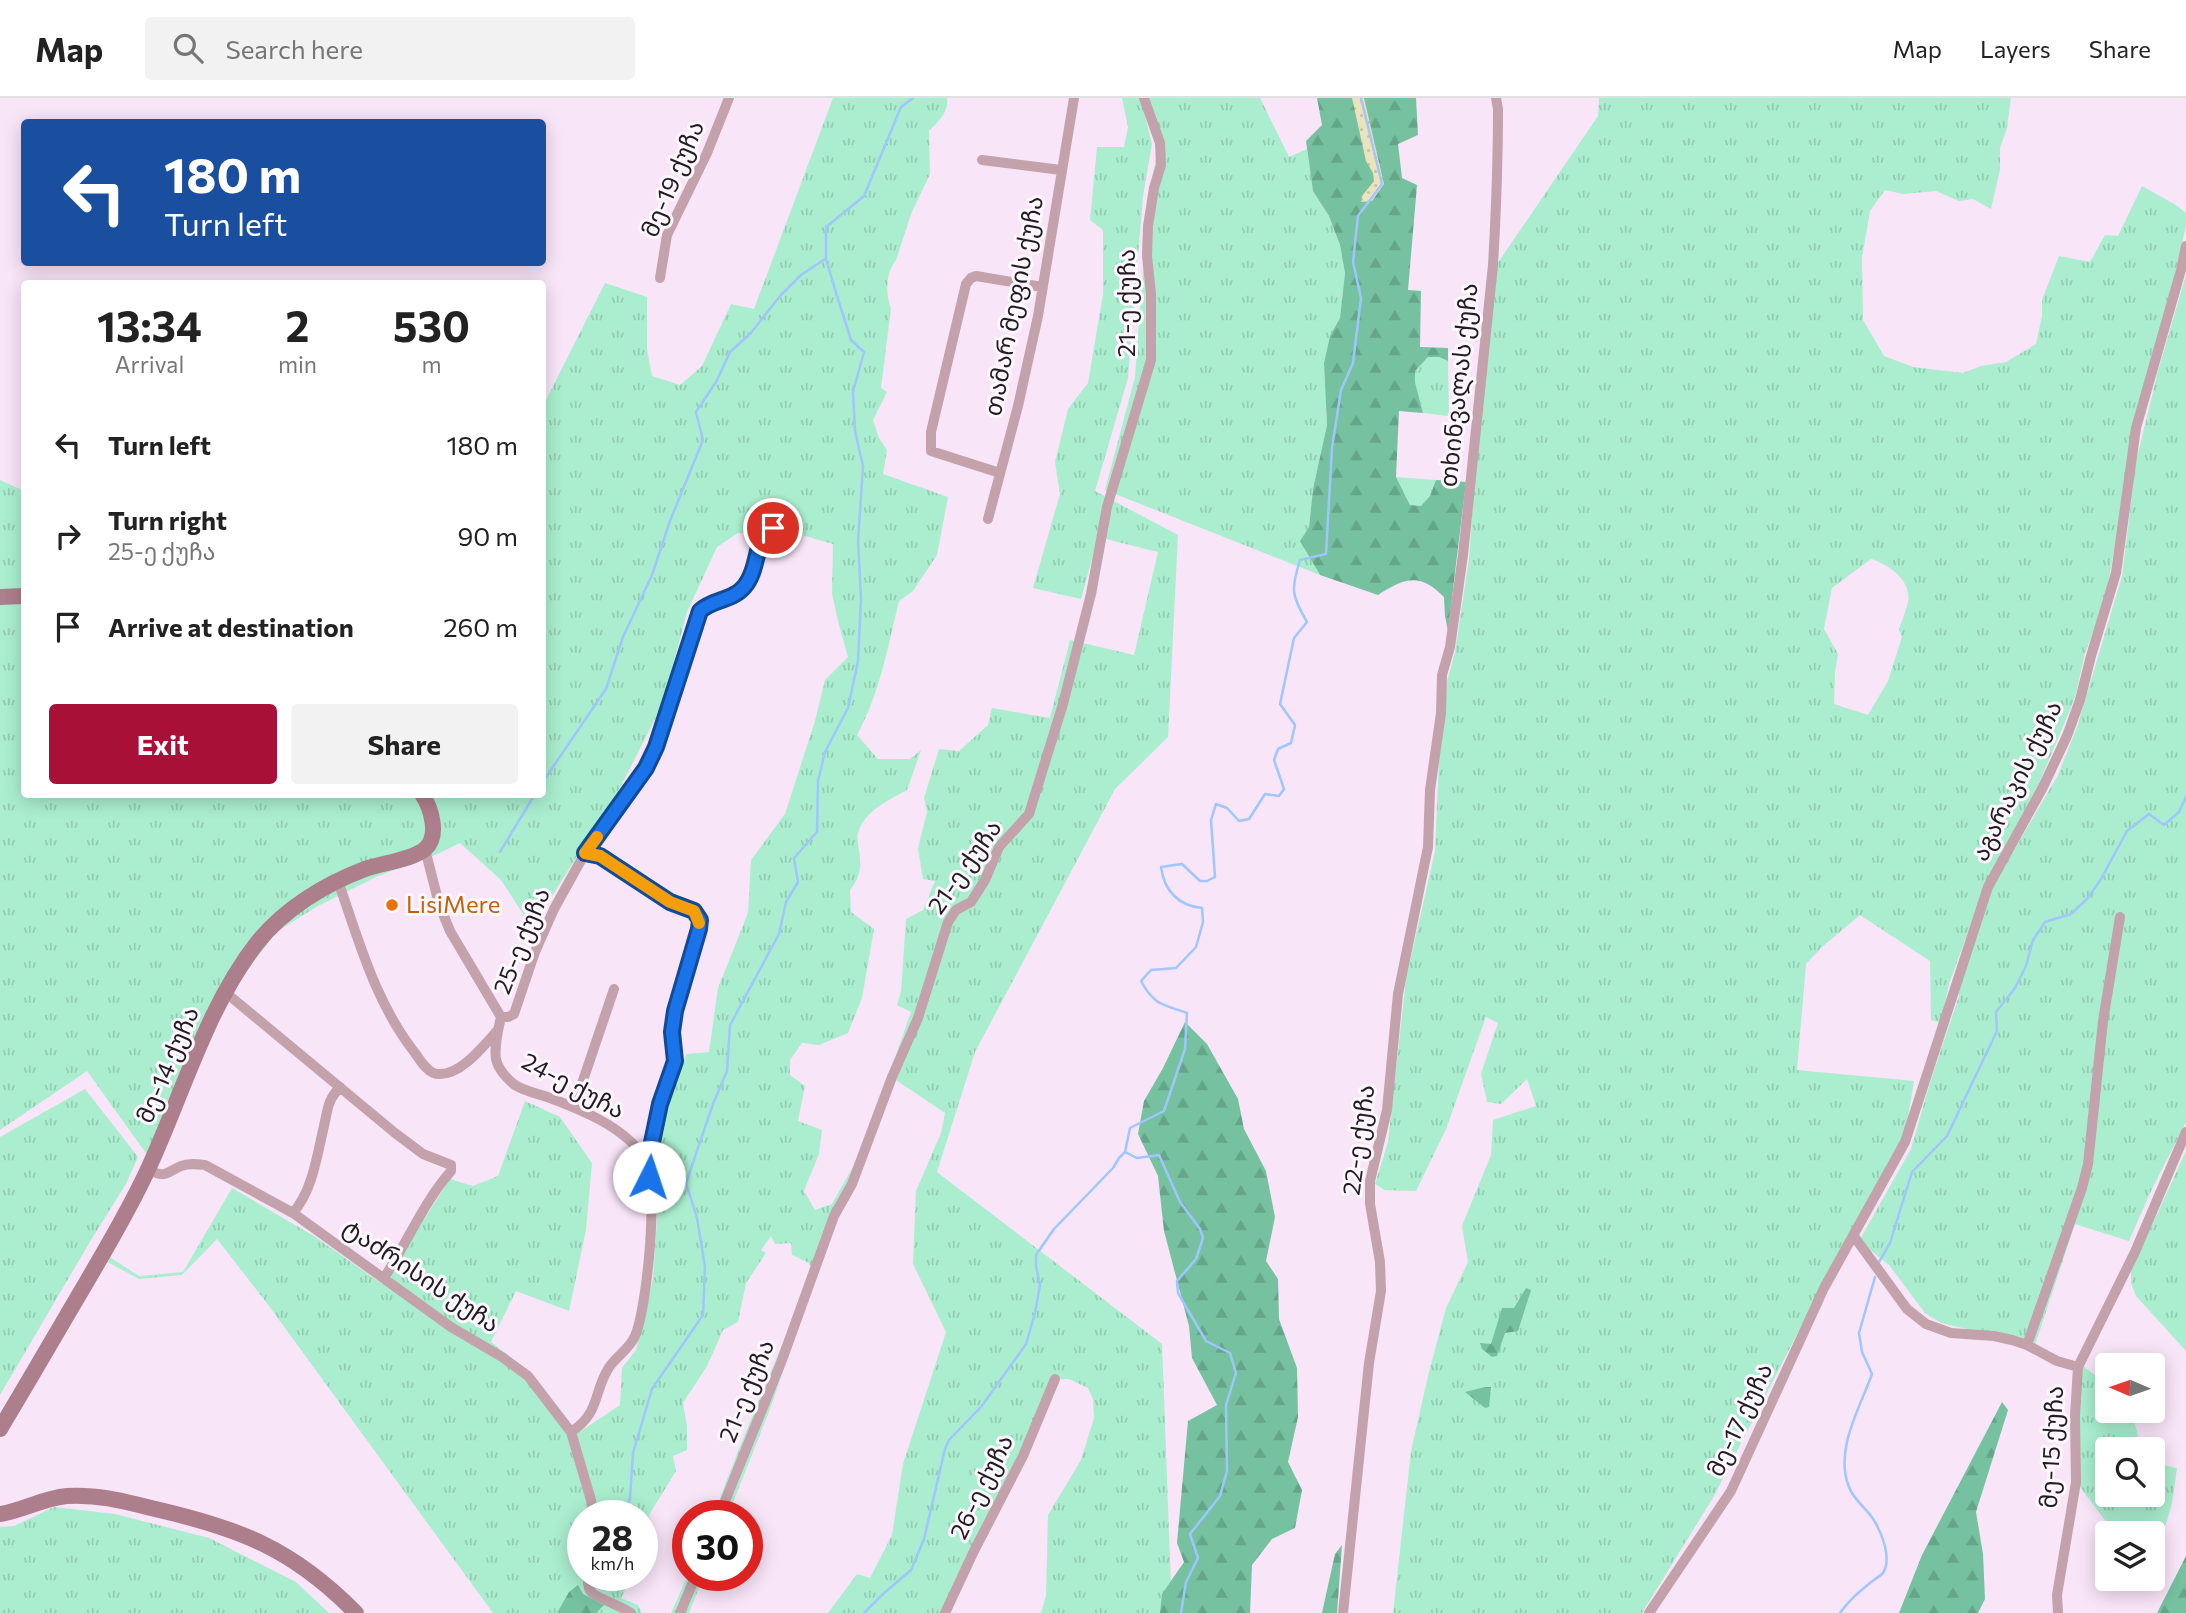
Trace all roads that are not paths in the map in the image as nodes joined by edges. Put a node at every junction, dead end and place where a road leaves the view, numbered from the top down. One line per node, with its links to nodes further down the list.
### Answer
1 (729, 98): 8 (street, მე-19 ქუჩა)
2 (1074, 98): 6 (street, თამარ მეფის ქუჩა)
3 (1144, 98): 39 (street, 21-ე ქუჩა)
4 (1496, 98): 15 (street, თხინვალას ქუჩა)
5 (982, 160): 6 (street)
6 (1061, 170): 9 (street, თამარ მეფის ქუჩა)
7 (2186, 246): 31 (street, აგარაკის ქუჩა)
8 (660, 278)
9 (1042, 287): 10 (street, თამარ მეფის ქუჩა); 10 (street)
10 (1000, 472): 11 (street, თამარ მეფის ქუჩა)
11 (988, 520)
12 (780, 530): 18 (street, 25-ე ქუჩა)
13 (21, 596): 14 (street)
14 (0, 597)
15 (1442, 675): 47 (street, 22-ე ქუჩა)
16 (424, 798): 17 (street)
17 (425, 849): 19 (street, მე-14 ქუჩა); 23 (street)
18 (585, 853): 23 (street, 25-ე ქუჩა); 28 (street)
19 (338, 881): 22 (street, მე-14 ქუჩა); 24 (street)
20 (2120, 917): 33 (street)
21 (614, 989): 26 (street)
22 (225, 992): 25 (street); 29 (street, მე-14 ქუჩა)
23 (501, 1017): 24 (street, 24-ე ქუჩა)
24 (498, 1030): 26 (street, 24-ე ქუჩა)
25 (340, 1087): 30 (street); 32 (street)
26 (574, 1107): 28 (street, 24-ე ქუჩა)
27 (2186, 1132): 34 (street)
28 (645, 1158): 37 (street)
29 (148, 1169): 30 (street, ტაძრისის ქუჩა); 36 (street, მე-14 ქუჩა)
30 (293, 1213): 32 (street, ტაძრისის ქუჩა)
31 (1853, 1235): 33 (street); 48 (street, მე-17 ქუჩა)
32 (384, 1278): 37 (street, ტაძრისის ქუჩა)
33 (2027, 1345): 34 (street)
34 (2078, 1367): 49 (street, მე-15 ქუჩა)
35 (1055, 1379): 46 (street, 26-ე ქუჩა)
36 (0, 1429)
37 (571, 1432): 38 (street, ტაძრისის ქუჩა)
38 (589, 1500)
39 (725, 1500)
40 (0, 1514): 43 (street)
41 (590, 1591): 44 (street)
42 (689, 1591): 45 (street)
43 (356, 1613)
44 (631, 1613)
45 (680, 1613)
46 (945, 1613)
47 (1343, 1613)
48 (1649, 1613)
49 (2058, 1613)

